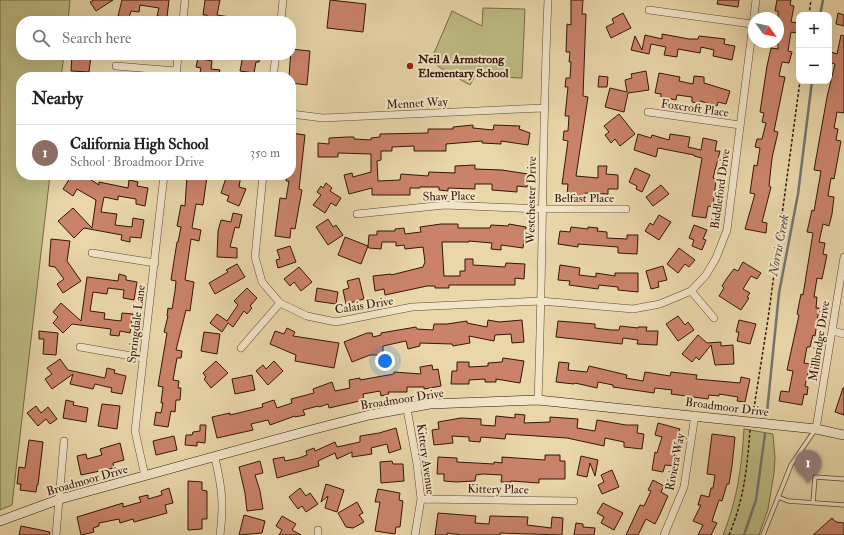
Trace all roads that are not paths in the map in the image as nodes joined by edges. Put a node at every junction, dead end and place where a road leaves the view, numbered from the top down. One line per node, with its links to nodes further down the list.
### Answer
1 (185, 0): 7 (street)
2 (283, 0): 8 (street)
3 (548, 0): 17 (street, Westchester Drive)
4 (756, 0): 6 (street, Biddleford Drive)
5 (649, 10): 9 (street)
6 (754, 12)
7 (183, 16)
8 (281, 16)
9 (748, 23)
10 (749, 48): 20 (street, Biddleford Drive)
11 (177, 60): 15 (street)
12 (275, 60): 16 (street)
13 (116, 66): 14 (street)
14 (161, 72)
15 (176, 72)
16 (274, 72)
17 (543, 108): 19 (street, Mennet Way); 23 (street, Westchester Drive)
18 (648, 112): 20 (street, Foxcroft Place)
19 (296, 115)
20 (740, 126): 29 (street, Biddleford Drive)
21 (163, 180): 28 (street, Springdale Lane)
22 (263, 180): 31 (street, Calais Drive)
23 (541, 209): 24 (street, Belfast Place); 25 (street, Shaw Place); 30 (street, Westchester Drive)
24 (626, 209)
25 (357, 214)
26 (92, 253): 28 (street)
27 (844, 257): 33 (street, Millbridge Drive)
28 (155, 263): 37 (street, Springdale Lane)
29 (691, 291): 30 (street, Biddleford Drive); 32 (street)
30 (541, 301): 31 (street, Calais Drive); 38 (street, Westchester Drive)
31 (280, 303): 36 (street)
32 (714, 318)
33 (833, 331): 34 (street); 41 (street, Millbridge Drive)
34 (844, 334)
35 (80, 347): 37 (street)
36 (241, 348)
37 (143, 358): 45 (street, Springdale Lane)
38 (538, 400): 39 (street, Broadmoor Drive); 40 (street, Broadmoor Drive)
39 (407, 409): 44 (street, Broadmoor Drive); 49 (street, Kittery Avenue)
40 (695, 415): 41 (street, Broadmoor Drive); 57 (street, Riviera Way)
41 (816, 429): 42 (street, Broadmoor Drive); 47 (lane)
42 (844, 436)
43 (64, 441): 48 (street)
44 (215, 458): 45 (street, Broadmoor Drive); 55 (street)
45 (145, 476): 48 (street, Broadmoor Drive)
46 (844, 479): 51 (lane)
47 (778, 497): 51 (lane); 58 (lane)
48 (60, 499): 53 (street, Broadmoor Drive); 54 (street)
49 (421, 499): 50 (street, Kittery Place); 56 (street, Kittery Avenue)
50 (574, 501)
51 (812, 502): 52 (lane)
52 (844, 505)
53 (0, 521)
54 (56, 535)
55 (220, 535)
56 (416, 535)
57 (664, 535)
58 (763, 535)

